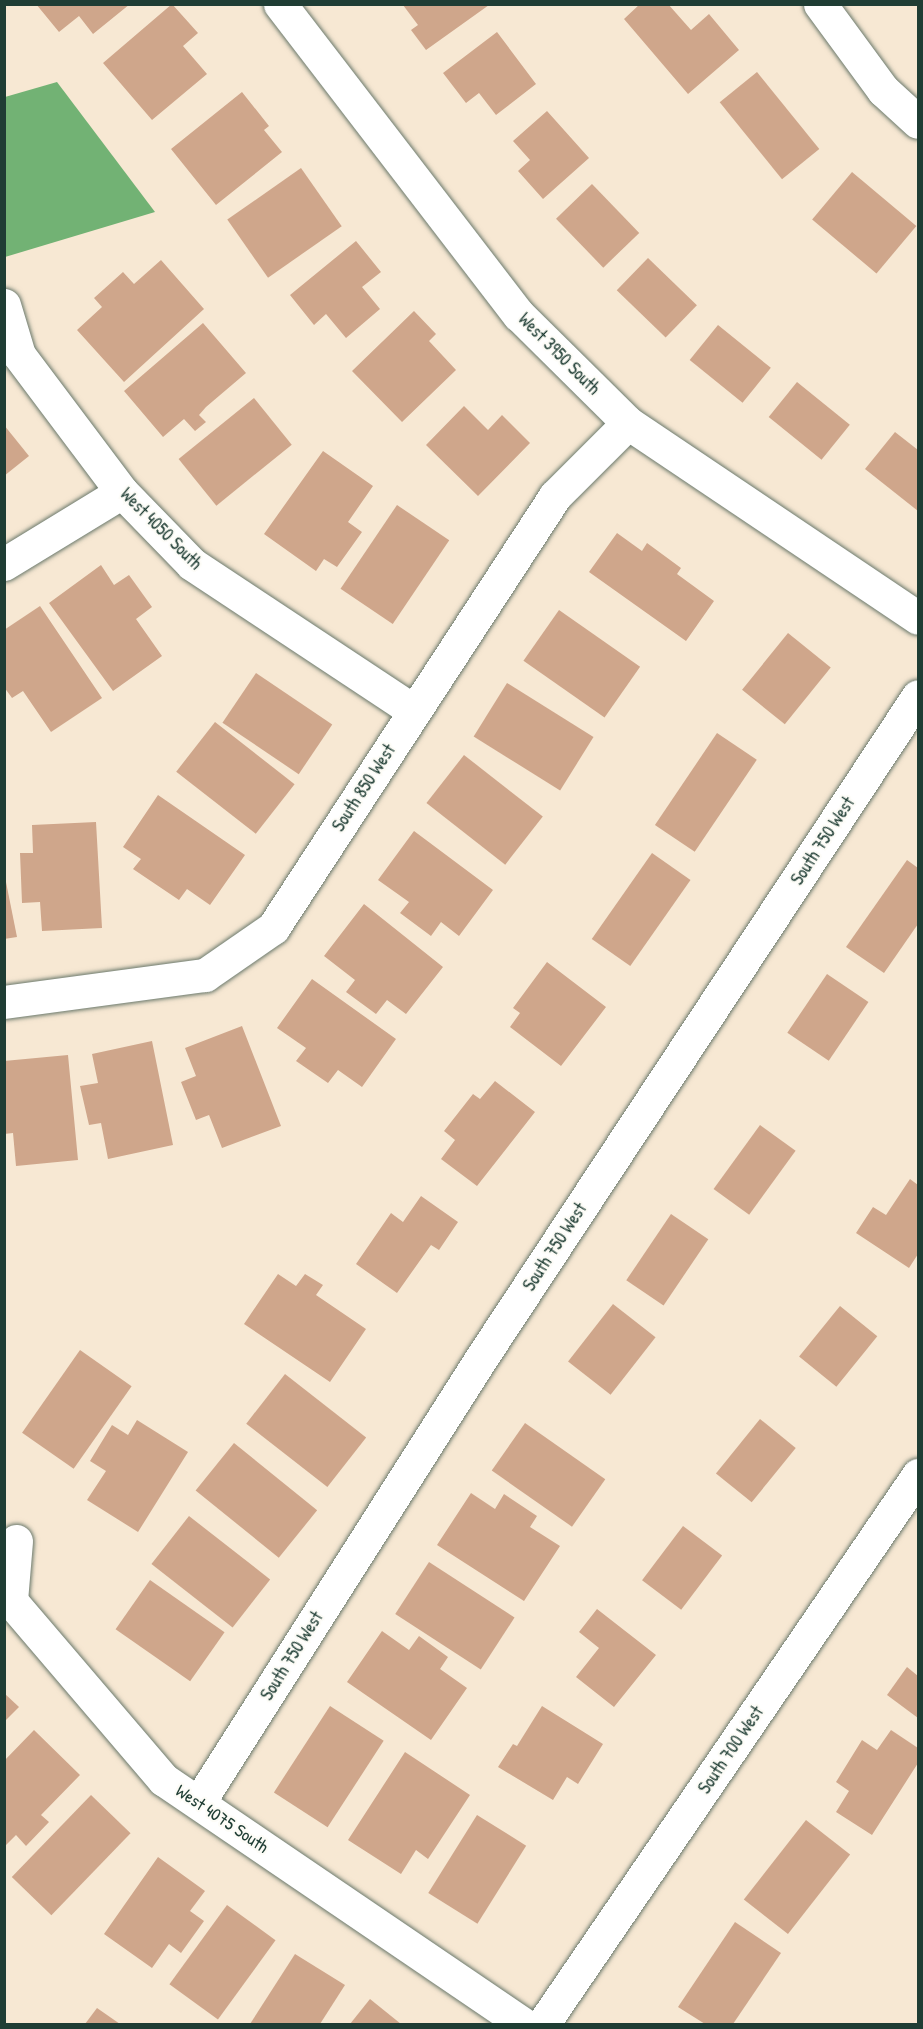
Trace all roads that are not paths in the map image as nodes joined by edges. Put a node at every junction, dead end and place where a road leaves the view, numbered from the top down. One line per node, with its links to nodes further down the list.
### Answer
1 (280, 4): 5 (street, West 3950 South)
2 (833, 9): 3 (street)
3 (918, 122)
4 (4, 305): 6 (street, West 4050 South)
5 (628, 423): 8 (street, West 3950 South); 10 (street, South 850 West)
6 (122, 492): 7 (street); 10 (street, West 4050 South)
7 (4, 564)
8 (918, 618)
9 (918, 696): 14 (street, South 750 West)
10 (414, 711): 11 (street, South 850 West)
11 (4, 1002)
12 (918, 1475): 16 (street, South 700 West)
13 (16, 1541): 14 (street, West 4075 South)
14 (199, 1802): 15 (street, West 4075 South)
15 (523, 2025)
16 (543, 2025)

